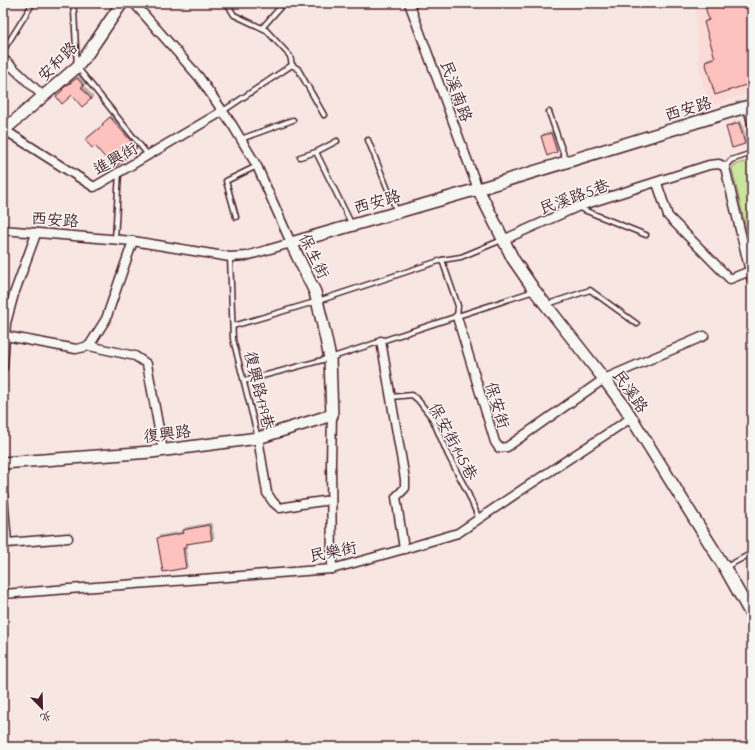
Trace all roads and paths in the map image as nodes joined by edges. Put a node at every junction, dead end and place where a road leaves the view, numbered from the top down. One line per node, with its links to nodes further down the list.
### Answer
1 (33, 3): 9 (lane)
2 (72, 3): 12 (lane)
3 (122, 3): 12 (street, 安和路)
4 (134, 3): 15 (street, 保生街)
5 (227, 3): 8 (lane)
6 (284, 3): 8 (lane)
7 (409, 3): 33 (street, 民溪南路)
8 (262, 28): 11 (lane)
9 (3, 51)
10 (3, 60): 13 (street)
11 (292, 65): 15 (lane); 17 (lane)
12 (77, 67): 13 (street, 安和路); 26 (lane)
13 (43, 96): 19 (street, 安和路)
14 (749, 106): 20 (lane); 28 (street, 西安路)
15 (223, 111): 21 (street, 保生街); 26 (street, 進興街)
16 (549, 112): 28 (lane)
17 (324, 115)
18 (293, 120): 21 (lane)
19 (3, 130): 31 (street, 進興街)
20 (752, 131)
21 (241, 139): 29 (street, 保生街)
22 (368, 140): 35 (lane)
23 (337, 142): 24 (lane)
24 (316, 152): 27 (lane); 37 (lane)
25 (752, 153): 30 (lane)
26 (148, 155): 31 (street, 進興街)
27 (300, 157)
28 (567, 162): 33 (street, 西安路)
29 (257, 166): 36 (lane); 44 (street, 保生街)
30 (725, 167): 32 (street, 民溪路5巷); 47 (street)
31 (119, 172): 41 (lane)
32 (657, 183): 34 (street, 民溪路5巷); 47 (street)
33 (478, 189): 35 (street, 西安路); 42 (street, 民溪路)
34 (577, 207): 40 (lane); 42 (street, 民溪路5巷)
35 (397, 212): 37 (street, 西安路)
36 (236, 217)
37 (352, 225): 44 (street, 西安路)
38 (3, 230): 39 (street, 西安路)
39 (36, 234): 41 (street, 西安路); 55 (street)
40 (646, 235)
41 (115, 239): 43 (street, 西安路)
42 (502, 240): 46 (lane); 49 (street, 民溪路)
43 (133, 241): 45 (street, 西安路); 58 (street)
44 (291, 243): 45 (street, 西安路); 50 (street, 保生街)
45 (230, 257): 54 (lane, 復興路179巷)
46 (442, 260): 50 (lane); 52 (lane)
47 (750, 271): 48 (street)
48 (752, 280)
49 (535, 291): 51 (street, 民溪路); 52 (lane)
50 (318, 301): 54 (lane); 59 (street, 保生街)
51 (545, 305): 53 (lane); 61 (street, 民溪路)
52 (458, 317): 57 (lane); 61 (street, 保安街)
53 (637, 324)
54 (233, 326): 62 (lane, 復興路179巷)
55 (6, 336): 58 (street); 60 (street)
56 (704, 336): 61 (street)
57 (381, 341): 59 (lane); 63 (street)
58 (89, 346): 67 (street)
59 (330, 358): 62 (lane); 64 (street, 保生街)
60 (3, 368)
61 (604, 379): 65 (street, 民溪路)
62 (244, 381): 66 (lane, 復興路179巷)
63 (391, 397): 71 (lane, 保安街145巷); 73 (street)
64 (332, 416): 66 (street, 復興路); 70 (street, 保生街)
65 (631, 418): 71 (street, 民樂街); 75 (street, 民溪路)
66 (258, 438): 67 (street, 復興路); 70 (street, 復興路179巷)
67 (163, 451): 68 (street, 復興路)
68 (3, 463)
69 (3, 495): 72 (street)
70 (331, 500): 76 (street, 保生街)
71 (480, 520): 73 (street, 民樂街)
72 (68, 538)
73 (404, 549): 76 (street, 民樂街)
74 (752, 553): 75 (lane)
75 (725, 568): 78 (street, 民溪路)
76 (332, 569): 77 (street, 民樂街)
77 (3, 594)
78 (752, 616)

